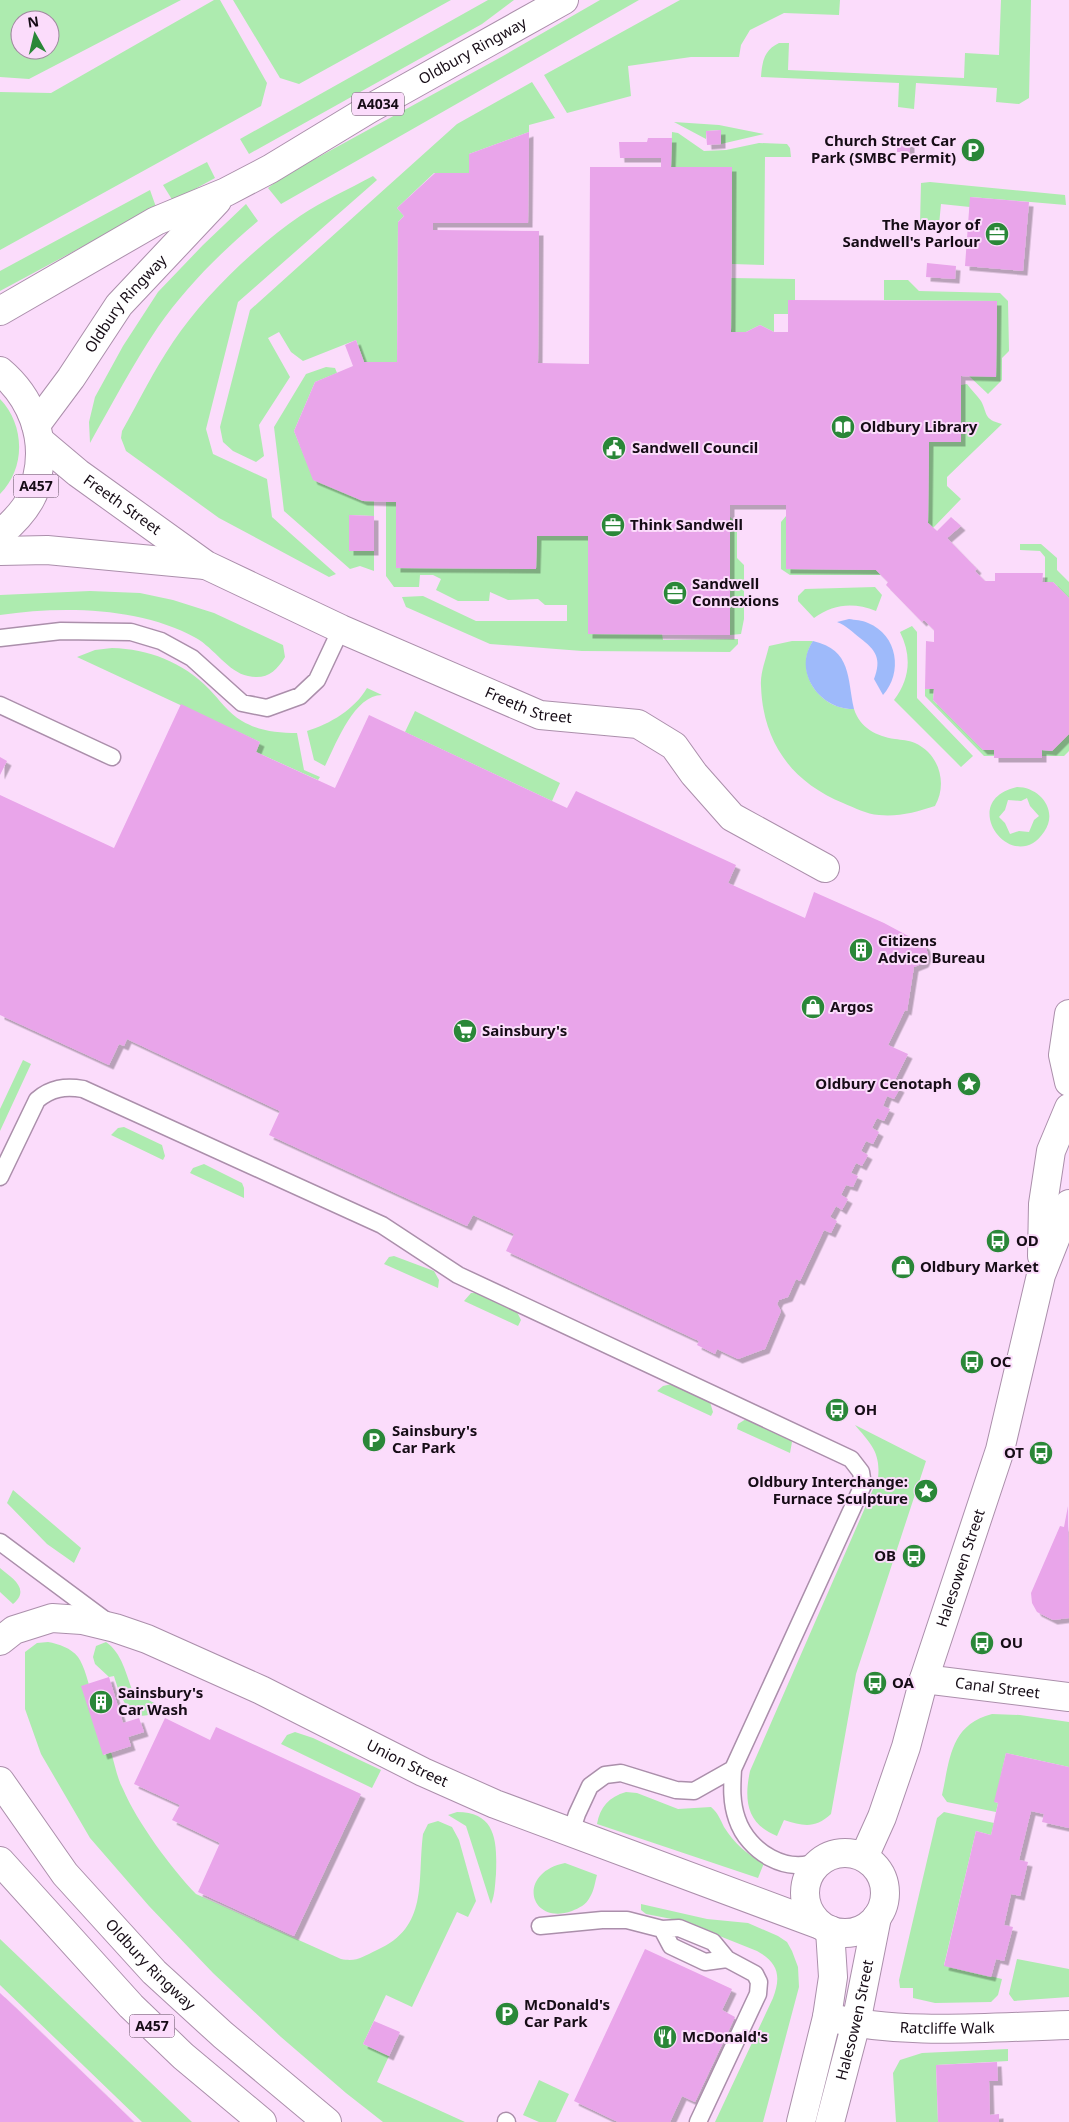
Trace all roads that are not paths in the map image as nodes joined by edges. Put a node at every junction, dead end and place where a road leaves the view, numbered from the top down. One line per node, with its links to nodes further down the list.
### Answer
1 (552, 0): 3 (main road)
2 (564, 0): 3 (main road, Oldbury Ringway / A4034)
3 (531, 19): 4 (main road, Oldbury Ringway / A4034)
4 (226, 192): 5 (main road, Oldbury Ringway / A4034); 7 (main road, Oldbury Ringway / A4034)
5 (0, 311)
6 (0, 371): 7 (main road, A457)
7 (38, 433): 8 (main road, A457); 10 (main road, Freeth Street)
8 (0, 534)
9 (0, 551): 10 (main road, Freeth Street)
10 (206, 565): 11 (main road, Freeth Street)
11 (341, 629): 12 (lane); 15 (main road, Freeth Street)
12 (0, 638)
13 (0, 706): 14 (lane)
14 (112, 757)
15 (825, 868)
16 (1069, 1014): 17 (main road)
17 (1069, 1082): 18 (main road)
18 (1069, 1100)
19 (1069, 1108): 22 (main road, Halesowen Street)
20 (0, 1177): 28 (lane)
21 (1069, 1204): 22 (main road, Halesowen Street)
22 (1042, 1275): 26 (main road, Halesowen Street)
23 (0, 1542): 24 (lane)
24 (115, 1628): 25 (main road, Union Street); 30 (main road, Union Street)
25 (0, 1641)
26 (924, 1679): 27 (main road, Canal Street); 31 (main road, Halesowen Street)
27 (1069, 1697)
28 (733, 1769): 30 (lane); 32 (lane)
29 (0, 1781): 41 (main road, Oldbury Ringway)
30 (571, 1832): 36 (main road, Union Street)
31 (864, 1857): 32 (main road); 34 (main road, Halesowen Street)
32 (820, 1860): 36 (main road)
33 (0, 1861): 40 (main road, A457)
34 (877, 1917): 36 (main road); 38 (main road, Halesowen Street)
35 (540, 1926): 42 (lane)
36 (825, 1928): 37 (main road, Halesowen Street)
37 (827, 2017): 38 (main road, Ratcliffe Walk); 43 (main road, Halesowen Street)
38 (856, 2023): 39 (main road, Ratcliffe Walk); 44 (main road, Halesowen Street)
39 (1069, 2025)
40 (262, 2122)
41 (327, 2122)
42 (698, 2122)
43 (801, 2122)
44 (830, 2122)

